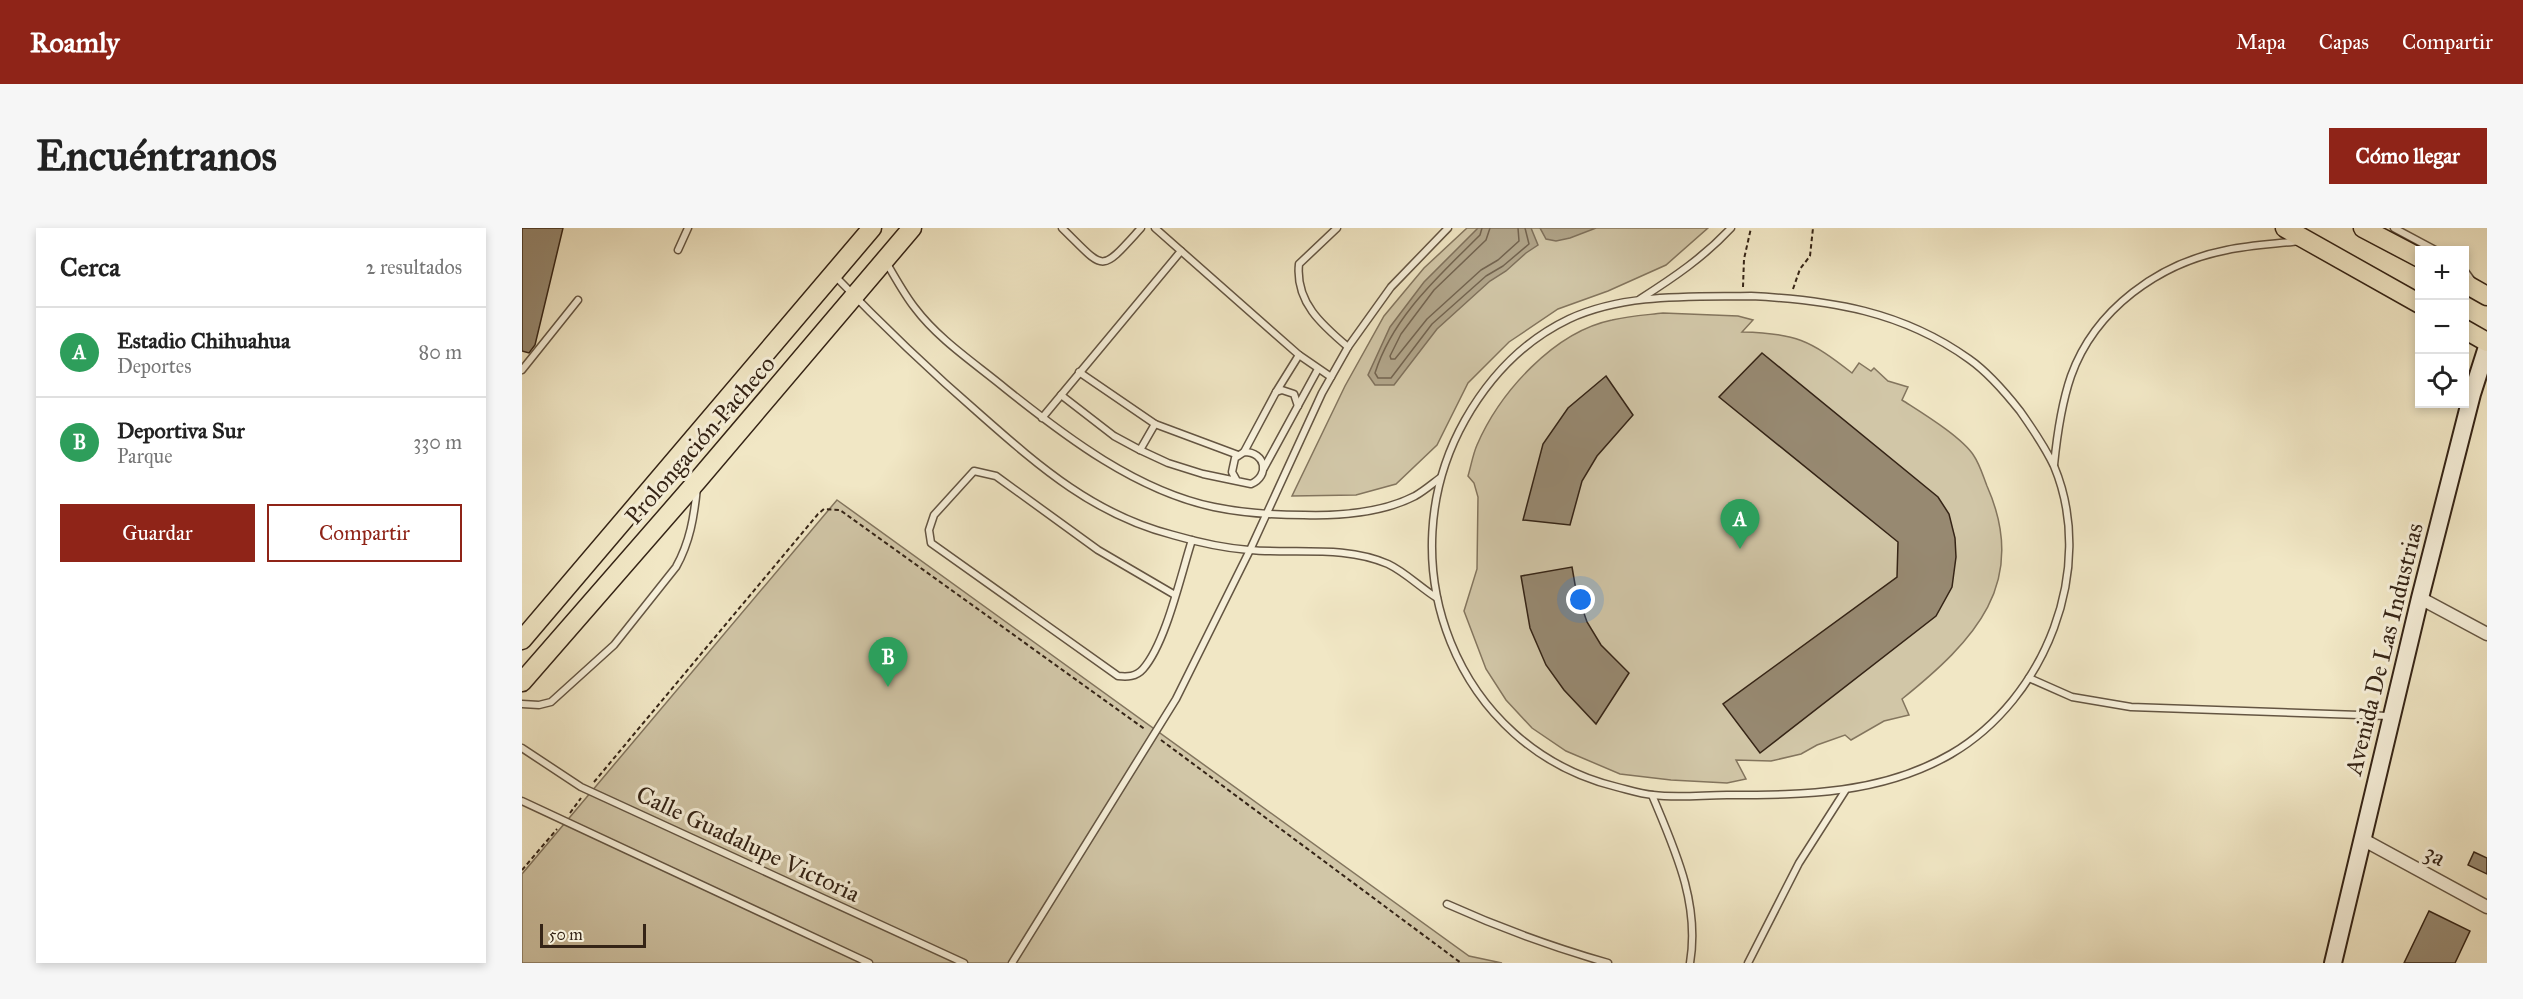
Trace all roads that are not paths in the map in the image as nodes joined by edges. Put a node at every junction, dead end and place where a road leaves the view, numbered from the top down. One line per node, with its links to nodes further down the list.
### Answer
1 (688, 228): 15 (lane)
2 (872, 228): 19 (main road, Prolongación Pacheco)
3 (912, 228): 18 (main road, Prolongación Pacheco)
4 (1062, 228): 5 (lane)
5 (1141, 228)
6 (1155, 228): 16 (lane)
7 (1336, 228): 29 (lane)
8 (1448, 228): 29 (lane)
9 (1731, 228): 22 (lane)
10 (2284, 228): 13 (main road)
11 (2363, 228): 17 (main road)
12 (2394, 228): 14 (lane)
13 (2307, 240): 23 (main road); 42 (lane)
14 (2428, 246)
15 (678, 250)
16 (1181, 251): 30 (lane); 33 (lane)
17 (2415, 255)
18 (886, 260): 20 (main road, Prolongación Pacheco); 38 (lane)
19 (833, 274): 20 (lane); 54 (main road, Prolongación Pacheco)
20 (854, 296): 45 (main road, Prolongación Pacheco); 48 (lane)
21 (578, 300): 32 (lane)
22 (1638, 301): 42 (lane); 44 (lane)
23 (2415, 301)
24 (2469, 321): 25 (main road)
25 (2487, 326)
26 (2469, 332): 27 (main road)
27 (2487, 342)
28 (2487, 347): 52 (main road, Avenida De Las Industrias)
29 (1348, 348): 34 (lane)
30 (1299, 355): 31 (lane); 35 (lane)
31 (1318, 369): 34 (lane); 37 (lane)
32 (522, 370)
33 (1079, 372): 36 (lane); 39 (lane)
34 (1331, 377): 47 (lane)
35 (1276, 392): 37 (lane); 41 (lane)
36 (1061, 395): 38 (lane); 40 (lane)
37 (1298, 406): 43 (lane)
38 (1042, 418): 47 (lane)
39 (1155, 424): 40 (lane); 41 (lane)
40 (1140, 450): 46 (lane)
41 (1241, 453): 43 (lane); 46 (lane)
42 (2054, 466): 55 (lane)
43 (1264, 468): 46 (lane)
44 (1440, 478): 47 (lane); 51 (lane)
45 (698, 480): 56 (main road, Prolongación Pacheco); 57 (lane)
46 (1237, 481)
47 (1265, 515): 49 (lane)
48 (1191, 540): 49 (lane); 50 (lane)
49 (1250, 550): 51 (lane); 68 (lane)
50 (1175, 595): 50 (lane)
51 (1437, 598): 61 (lane)
52 (2420, 598): 53 (street); 58 (main road, Avenida De Las Industrias)
53 (2487, 634)
54 (522, 640)
55 (2029, 678): 58 (lane); 60 (lane)
56 (522, 681)
57 (522, 704)
58 (2392, 716): 63 (main road, Avenida De Las Industrias)
59 (522, 748): 67 (lane, Calle Guadalupe Victoria)
60 (1845, 791): 61 (lane); 71 (lane)
61 (1652, 795): 70 (lane)
62 (522, 801): 66 (lane)
63 (2362, 839): 65 (street, 3a); 72 (main road, Avenida De Las Industrias)
64 (1447, 904): 69 (lane)
65 (2487, 907)
66 (869, 963)
67 (964, 963)
68 (1012, 963)
69 (1608, 963)
70 (1690, 963)
71 (1748, 963)
72 (2333, 963)

